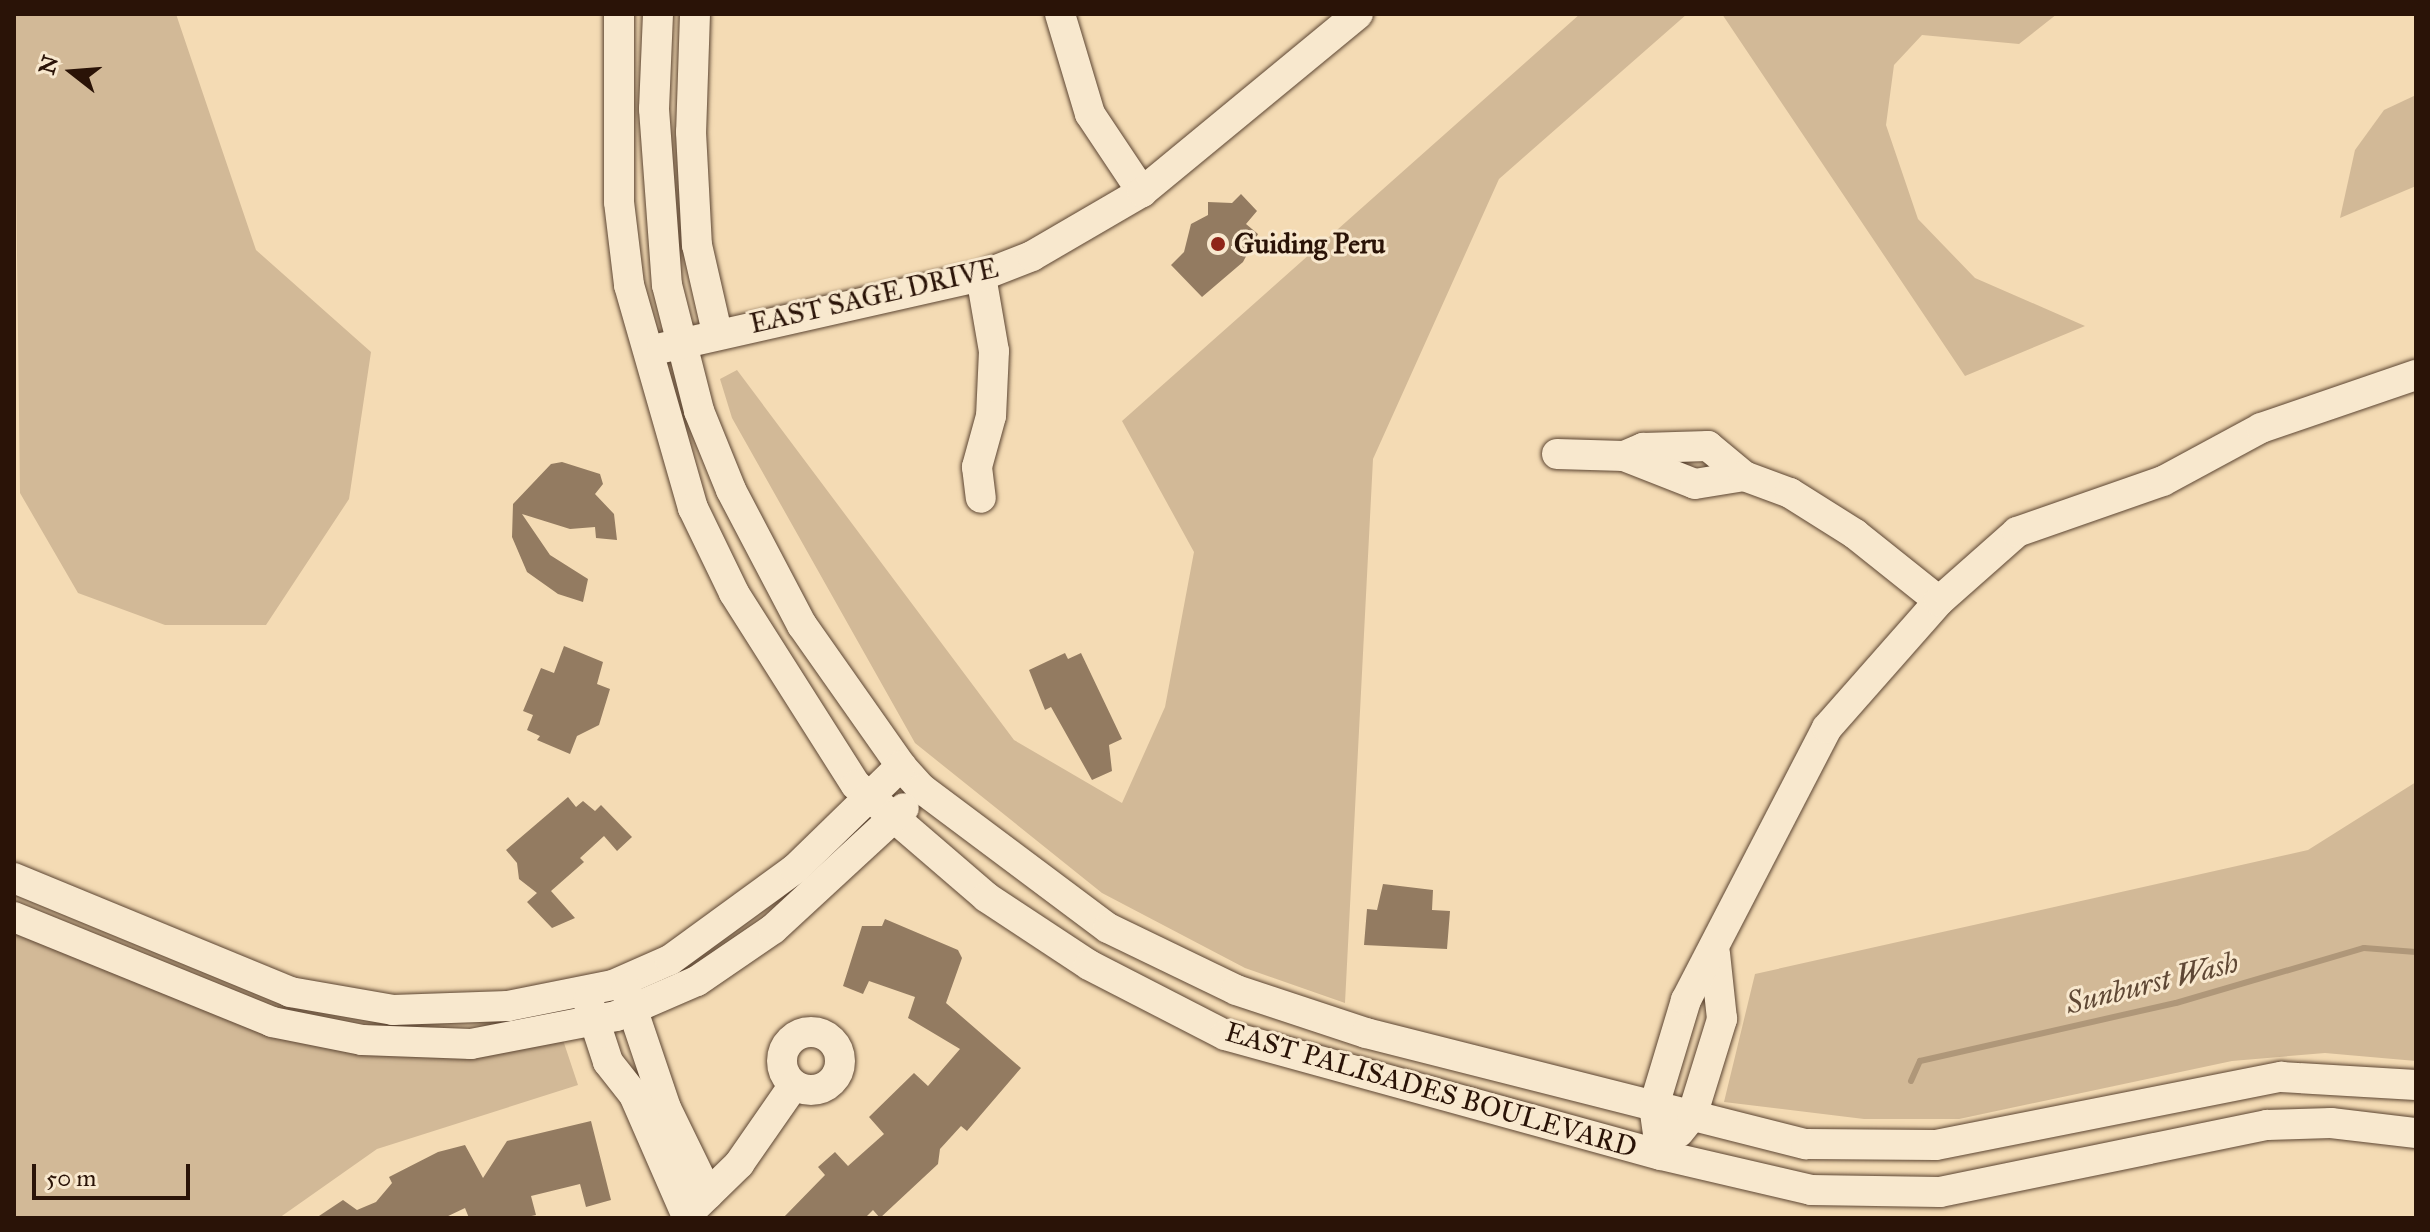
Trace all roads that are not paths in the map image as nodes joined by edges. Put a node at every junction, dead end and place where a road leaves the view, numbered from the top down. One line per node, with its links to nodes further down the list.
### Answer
1 (619, 14): 10 (street, EAST PALISADES BOULEVARD)
2 (658, 14): 9 (street, EAST PALISADES BOULEVARD)
3 (695, 14): 8 (street)
4 (1060, 14): 6 (street)
5 (1358, 14): 6 (street, EAST SAGE DRIVE)
6 (1142, 192): 7 (street, EAST SAGE DRIVE)
7 (981, 276): 8 (street, EAST SAGE DRIVE); 13 (street)
8 (717, 332): 9 (street, EAST SAGE DRIVE)
9 (679, 340): 10 (street, EAST SAGE DRIVE); 15 (street, EAST PALISADES BOULEVARD)
10 (647, 354): 17 (street, EAST PALISADES BOULEVARD)
11 (2416, 375): 14 (street)
12 (1557, 454): 14 (street)
13 (981, 498)
14 (1939, 601): 21 (street)
15 (901, 766): 16 (street, EAST PALISADES BOULEVARD); 17 (street)
16 (922, 789): 18 (street); 27 (street, EAST PALISADES BOULEVARD)
17 (868, 797): 18 (street, EAST PALISADES BOULEVARD); 23 (street)
18 (891, 821): 23 (street); 30 (street, EAST PALISADES BOULEVARD)
19 (14, 878): 22 (street)
20 (14, 917): 24 (street)
21 (1715, 953): 27 (street); 28 (street)
22 (584, 992): 23 (street); 24 (street)
23 (627, 995): 24 (street); 31 (street)
24 (595, 1020): 32 (street)
25 (794, 1085): 31 (street)
26 (2416, 1085): 28 (street, EAST PALISADES BOULEVARD)
27 (1654, 1106): 28 (street, EAST PALISADES BOULEVARD); 30 (street)
28 (1692, 1116): 30 (street)
29 (2416, 1133): 30 (street, EAST PALISADES BOULEVARD)
30 (1661, 1155)
31 (708, 1194): 32 (street)
32 (684, 1216)

